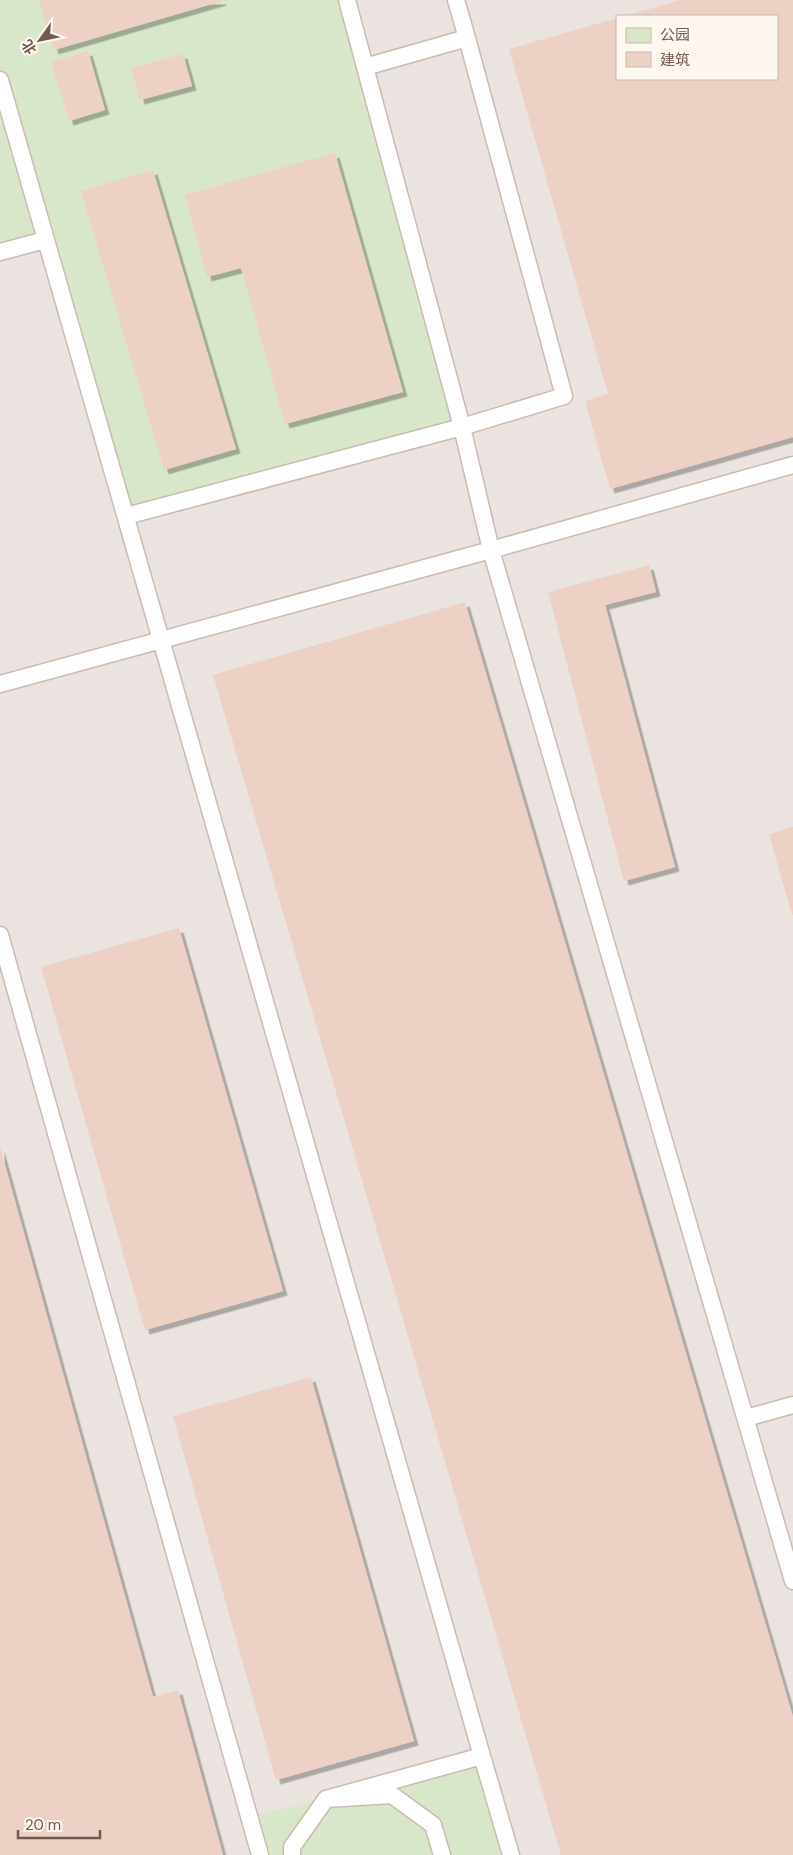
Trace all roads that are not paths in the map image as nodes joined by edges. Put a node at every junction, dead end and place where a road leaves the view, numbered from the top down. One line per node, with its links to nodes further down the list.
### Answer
1 (347, 0): 4 (lane)
2 (456, 0): 3 (lane)
3 (467, 38): 4 (lane); 9 (lane)
4 (365, 67): 9 (lane)
5 (0, 80): 6 (lane)
6 (5, 116): 7 (lane)
7 (45, 240): 8 (lane); 11 (lane)
8 (0, 252)
9 (462, 427): 11 (lane); 12 (lane)
10 (793, 465): 12 (lane)
11 (126, 516): 13 (lane)
12 (492, 550): 13 (lane); 17 (lane)
13 (161, 641): 14 (lane); 19 (lane)
14 (0, 684)
15 (0, 935): 21 (lane)
16 (793, 1405): 17 (lane)
17 (746, 1418): 18 (lane)
18 (793, 1581)
19 (482, 1756): 20 (lane); 24 (lane)
20 (326, 1799): 22 (lane); 23 (lane)
21 (260, 1855)
22 (292, 1855)
23 (442, 1855)
24 (510, 1855)

